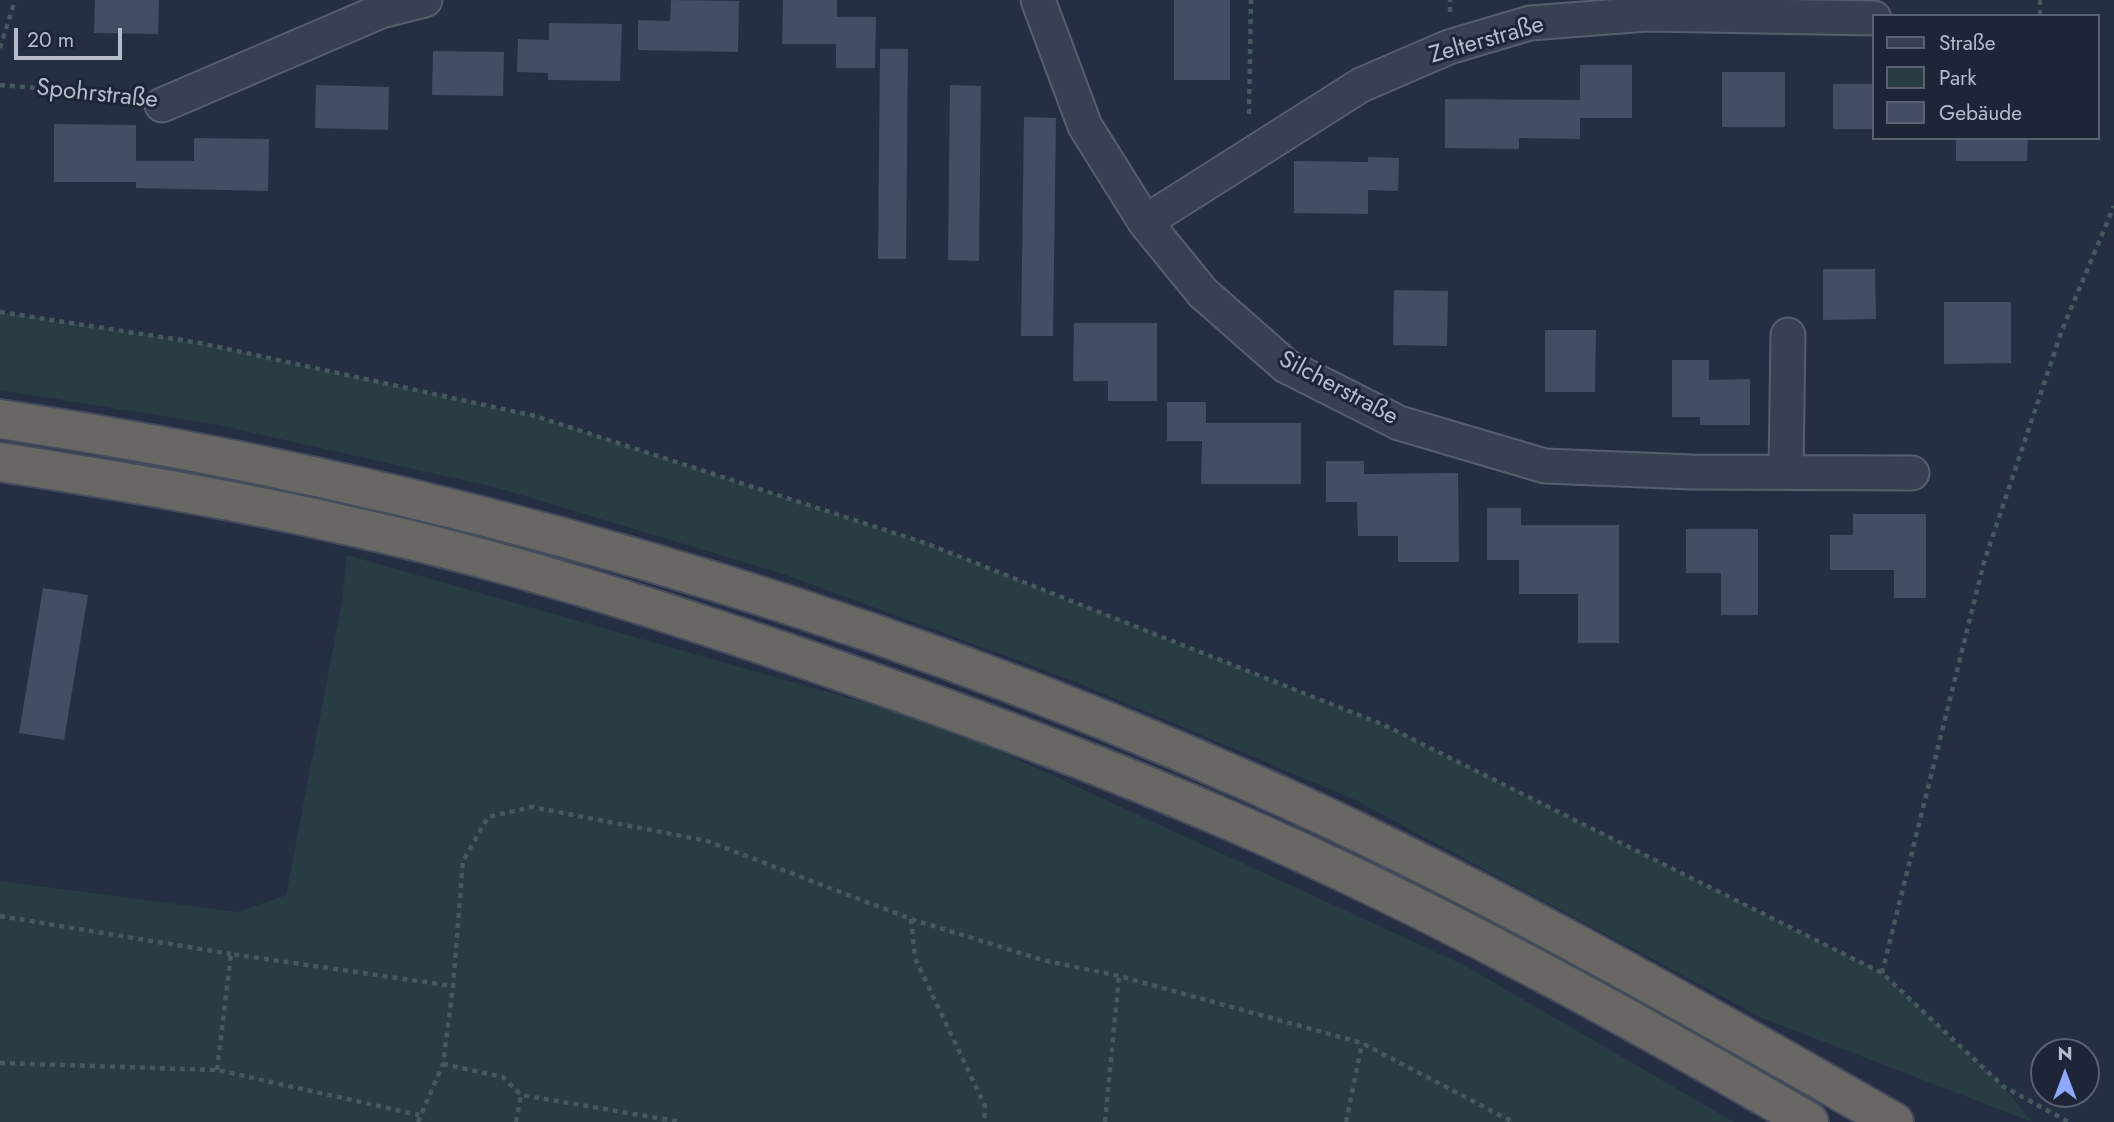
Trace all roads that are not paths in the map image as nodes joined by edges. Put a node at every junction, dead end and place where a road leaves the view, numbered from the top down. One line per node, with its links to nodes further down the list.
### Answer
1 (425, 0): 4 (street, Spohrstraße)
2 (1038, 0): 5 (street, Silcherstraße)
3 (1872, 18): 5 (street, Zelterstraße)
4 (162, 105)
5 (1144, 222): 9 (street, Silcherstraße)
6 (1788, 335): 9 (street)
7 (0, 419): 12 (highway)
8 (0, 462): 11 (highway)
9 (1786, 472): 10 (street, Silcherstraße)
10 (1912, 473)
11 (1810, 1122)
12 (1894, 1122)

